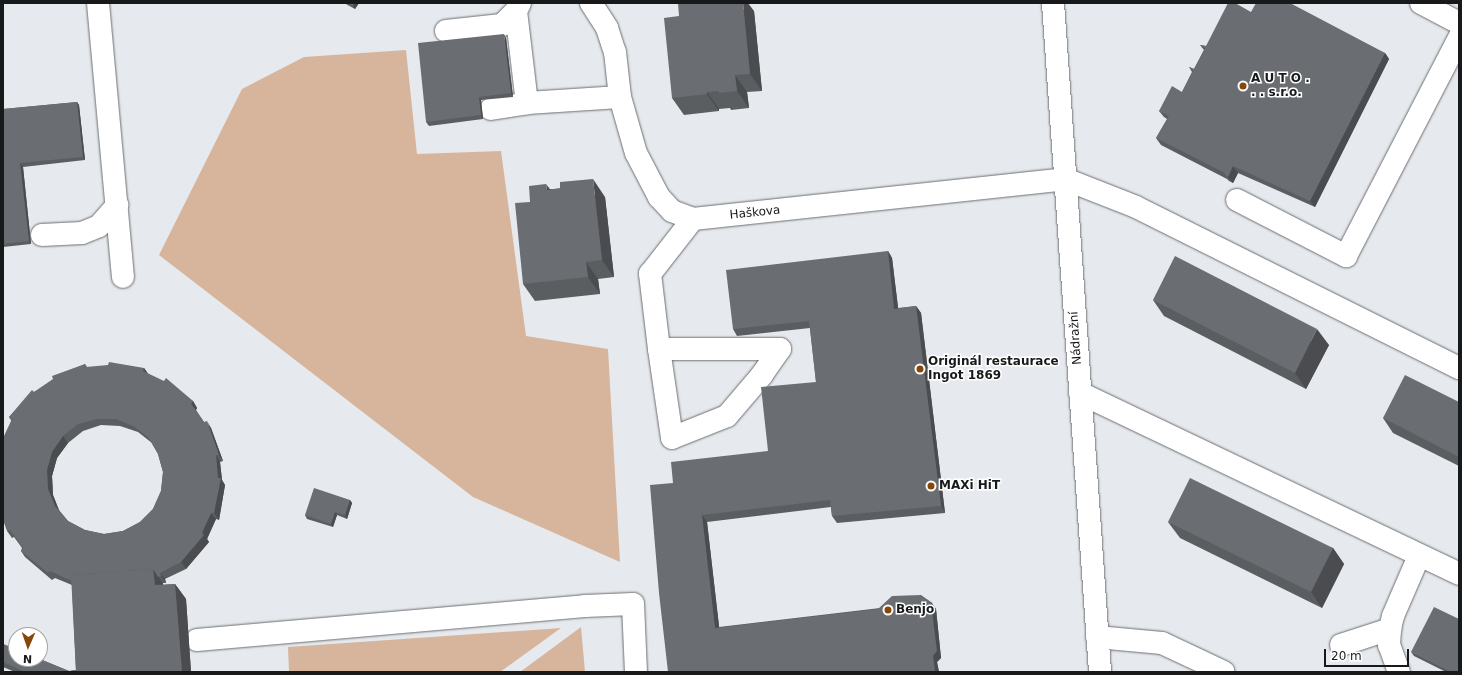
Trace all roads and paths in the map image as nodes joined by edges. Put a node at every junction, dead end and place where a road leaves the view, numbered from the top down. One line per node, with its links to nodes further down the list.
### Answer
1 (98, 3): 14 (street)
2 (591, 3): 9 (street, Haškova)
3 (1053, 3): 12 (street, Nádražní)
4 (1421, 3): 6 (street)
5 (518, 7): 7 (street); 10 (street)
6 (1459, 23)
7 (446, 31)
8 (1459, 38): 13 (street)
9 (620, 97): 10 (street); 15 (street, Haškova)
10 (527, 104): 11 (street)
11 (491, 109)
12 (1065, 179): 15 (street, Haškova); 19 (street); 20 (street, Nádražní)
13 (1237, 200)
14 (117, 204): 16 (street); 17 (street)
15 (693, 220): 18 (street)
16 (42, 235)
17 (123, 277)
18 (659, 349): 18 (street)
19 (1459, 368)
20 (1080, 393): 21 (street); 24 (street, Nádražní)
21 (1419, 556): 22 (street); 23 (street)
22 (1459, 574)
23 (1390, 629): 26 (street); 30 (street)
24 (1097, 637): 28 (street, Nádražní); 29 (street)
25 (197, 640): 27 (street)
26 (1341, 645)
27 (636, 672)
28 (1100, 672)
29 (1224, 672)
30 (1399, 672)

